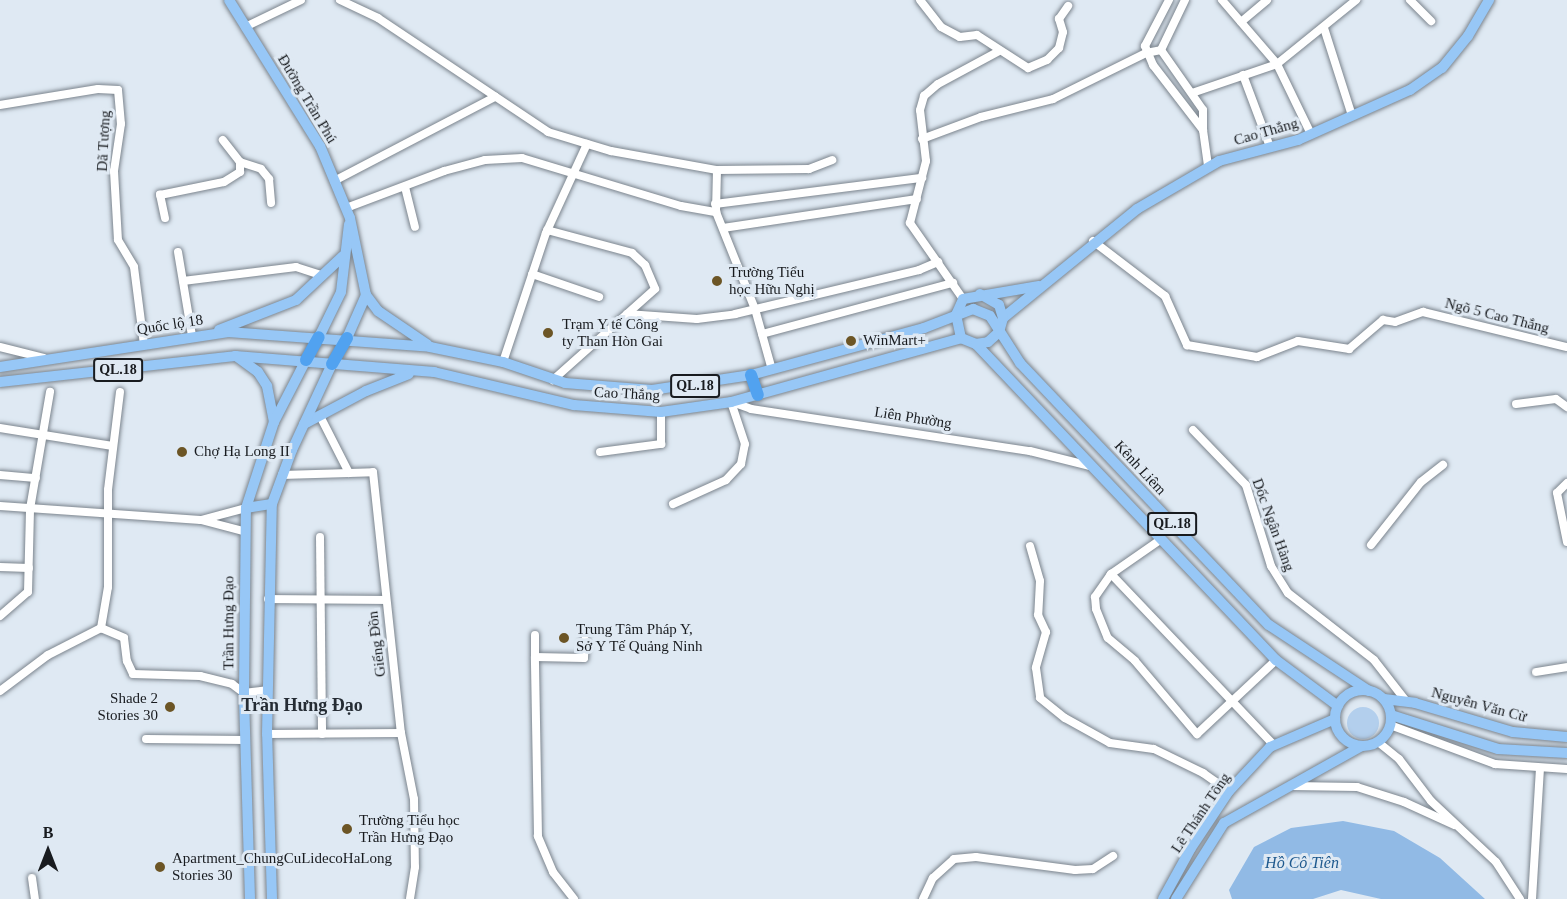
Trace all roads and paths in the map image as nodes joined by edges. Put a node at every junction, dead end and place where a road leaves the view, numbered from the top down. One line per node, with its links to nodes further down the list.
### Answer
1 (229, 0): 15 (main road, Đường Trần Phú)
2 (301, 0): 15 (street)
3 (340, 0): 23 (street)
4 (920, 0): 18 (street)
5 (1169, 0): 19 (street)
6 (1185, 0): 17 (street)
7 (1222, 0): 14 (street)
8 (1267, 0): 14 (street)
9 (1356, 0): 16 (street)
10 (1410, 0): 13 (street)
11 (1489, 0): 25 (main road, Cao Thắng)
12 (1068, 6): 18 (street)
13 (1431, 21)
14 (1241, 22): 20 (street)
15 (245, 27): 38 (main road, Đường Trần Phú)
16 (1324, 28): 20 (street); 25 (street)
17 (1161, 50): 19 (street); 22 (street)
18 (999, 51): 28 (street)
19 (1146, 53): 26 (street); 28 (street)
20 (1277, 64): 21 (street); 27 (street)
21 (1243, 75): 22 (street); 31 (street)
22 (1192, 93): 26 (street)
23 (495, 97): 30 (street); 38 (street)
24 (0, 105): 73 (street, Dã Tượng)
25 (1352, 116): 27 (main road, Cao Thắng)
26 (1203, 130): 34 (street)
27 (1311, 134): 31 (main road, Cao Thắng)
28 (922, 139): 37 (street)
29 (223, 140): 33 (street)
30 (587, 144): 35 (street); 36 (street)
31 (1270, 147): 34 (main road, Cao Thắng)
32 (832, 160): 35 (street)
33 (240, 162): 41 (street); 44 (street)
34 (1208, 167): 48 (main road, Cao Thắng)
35 (717, 170): 42 (street)
36 (574, 175): 39 (street); 42 (street); 47 (street)
37 (922, 178): 40 (street); 42 (street)
38 (334, 181): 43 (main road, Đường Trần Phú)
39 (405, 187): 43 (street); 45 (street)
40 (917, 199): 46 (street); 51 (street)
41 (271, 203)
42 (716, 208): 46 (street)
43 (348, 213): 50 (main road); 58 (main road, Đường Trần Phú)
44 (165, 218)
45 (415, 227)
46 (723, 228): 61 (street)
47 (547, 230): 52 (street); 62 (street)
48 (1093, 241): 56 (main road, Cao Thắng); 74 (street, Ngõ 5 Cao Thắng)
49 (178, 252): 54 (street)
50 (343, 256): 53 (main road); 69 (main road)
51 (938, 262): 55 (street); 61 (street)
52 (532, 274): 59 (street); 80 (street)
53 (323, 276): 54 (street); 66 (main road)
54 (183, 281): 68 (street)
55 (953, 283): 60 (street); 67 (street)
56 (1040, 286): 57 (main road); 64 (main road, Cao Thắng)
57 (979, 294): 60 (main road); 64 (main road)
58 (366, 295): 70 (main road); 76 (main road)
59 (599, 297)
60 (963, 299): 63 (main road)
61 (755, 309): 62 (street); 67 (street)
62 (627, 314): 86 (street)
63 (956, 315): 65 (main road, Kênh Liêm / QL.18); 71 (main road); 83 (main road, Cao Thắng / QL.18)
64 (1003, 318): 65 (main road)
65 (999, 332): 72 (main road); 139 (main road, Kênh Liêm / QL.18)
66 (208, 334): 68 (main road, Quốc lộ 18 / QL.18); 69 (main road, Quốc lộ 18 / QL.18)
67 (762, 334): 83 (street)
68 (192, 336): 73 (main road, Quốc lộ 18 / QL.18)
69 (319, 337): 70 (main road, Quốc lộ 18 / QL.18); 79 (highway)
70 (347, 338): 76 (main road, Cao Thắng / QL.18); 81 (highway)
71 (961, 338): 72 (main road, QL.18); 90 (main road, Cao Thắng / QL.18)
72 (976, 344): 104 (main road, QL.18)
73 (144, 345): 78 (main road, Quốc lộ 18 / QL.18)
74 (1567, 346)
75 (0, 347): 78 (street)
76 (430, 347): 80 (main road, Cao Thắng / QL.18)
77 (235, 356): 79 (main road, QL.18); 87 (main road, QL.18); 96 (main road)
78 (47, 358): 82 (main road, Quốc lộ 18 / QL.18)
79 (306, 360): 81 (main road, QL.18); 96 (main road, Trần Hưng Đạo)
80 (503, 362): 86 (main road, Cao Thắng / QL.18)
81 (333, 364): 84 (main road, Cao Thắng / QL.18); 97 (main road)
82 (0, 367)
83 (772, 370): 85 (main road, Cao Thắng / QL.18)
84 (434, 372): 94 (main road, Cao Thắng / QL.18); 95 (main road)
85 (751, 375): 86 (main road, Cao Thắng / QL.18); 90 (highway)
86 (553, 380)
87 (0, 382)
88 (50, 392): 100 (street)
89 (120, 392): 101 (street)
90 (758, 395): 91 (main road, Cao Thắng / QL.18)
91 (731, 402): 94 (main road, Cao Thắng / QL.18); 104 (street, Liên Phường); 111 (street)
92 (1516, 404): 93 (street)
93 (1567, 407)
94 (661, 412): 102 (street)
95 (320, 416): 97 (main road); 105 (street)
96 (274, 422): 113 (main road, Trần Hưng Đạo)
97 (304, 424): 107 (main road)
98 (0, 428): 100 (street)
99 (1193, 430): 143 (street, Dốc Ngân Hàng)
100 (43, 436): 101 (street); 108 (street)
101 (113, 446): 115 (street)
102 (600, 452)
103 (1443, 465): 121 (street)
104 (1090, 466): 119 (main road, QL.18)
105 (349, 473): 107 (street); 128 (street, Giếng Đồn)
106 (0, 475): 108 (street)
107 (282, 475): 110 (main road)
108 (36, 477): 114 (street)
109 (1567, 483): 120 (street)
110 (272, 504): 113 (main road); 126 (main road)
111 (673, 504)
112 (0, 506): 114 (street)
113 (246, 508): 116 (street); 117 (main road, Trần Hưng Đạo)
114 (30, 509): 115 (street); 124 (street)
115 (111, 517): 116 (street); 130 (street)
116 (201, 520): 117 (street)
117 (243, 531): 140 (main road, Trần Hưng Đạo)
118 (320, 537): 127 (street)
119 (1160, 540): 125 (street); 134 (main road, QL.18)
120 (1567, 542)
121 (1371, 545)
122 (1030, 546): 160 (street)
123 (0, 567): 124 (street)
124 (29, 568): 129 (street)
125 (1112, 574): 141 (street); 141 (street)
126 (268, 599): 127 (street); 137 (main road)
127 (321, 600): 128 (street); 149 (street)
128 (386, 600): 147 (street, Giếng Đồn)
129 (0, 616)
130 (101, 628): 138 (street); 140 (street)
131 (535, 635): 133 (street)
132 (585, 640): 133 (street)
133 (535, 657): 168 (street)
134 (1276, 660): 141 (street); 144 (main road, QL.18)
135 (1567, 667): 136 (street)
136 (1536, 672)
137 (267, 690): 140 (street); 148 (main road)
138 (0, 691)
139 (1369, 691): 142 (main road); 144 (main road)
140 (244, 693): 152 (main road, Trần Hưng Đạo)
141 (1232, 699): 154 (street)
142 (1384, 699): 143 (main road, Nguyễn Văn Cừ); 146 (main road)
143 (1406, 701): 150 (main road, Nguyễn Văn Cừ)
144 (1338, 705): 145 (main road)
145 (1335, 719): 154 (main road, Lê Thánh Tông); 155 (main road)
146 (1391, 720): 153 (main road); 156 (main road); 157 (street)
147 (401, 733): 149 (street); 167 (street, Giếng Đồn)
148 (267, 734): 149 (street); 166 (main road)
149 (322, 734)
150 (1567, 737)
151 (146, 739): 152 (street)
152 (246, 740): 165 (main road, Trần Hưng Đạo)
153 (1378, 742): 155 (main road); 161 (street)
154 (1274, 745): 160 (main road, Lê Thánh Tông)
155 (1362, 746): 159 (main road, Lê Thánh Tông)
156 (1567, 753)
157 (1540, 768): 158 (street); 173 (street)
158 (1567, 769)
159 (1291, 786): 161 (street); 171 (main road, Lê Thánh Tông)
160 (1230, 791): 170 (main road, Lê Thánh Tông)
161 (1460, 827): 172 (street)
162 (1113, 856): 169 (street)
163 (32, 878): 164 (street)
164 (35, 899)
165 (250, 899)
166 (272, 899)
167 (411, 899)
168 (573, 899)
169 (923, 899)
170 (1163, 899)
171 (1176, 899)
172 (1520, 899)
173 (1532, 899)

